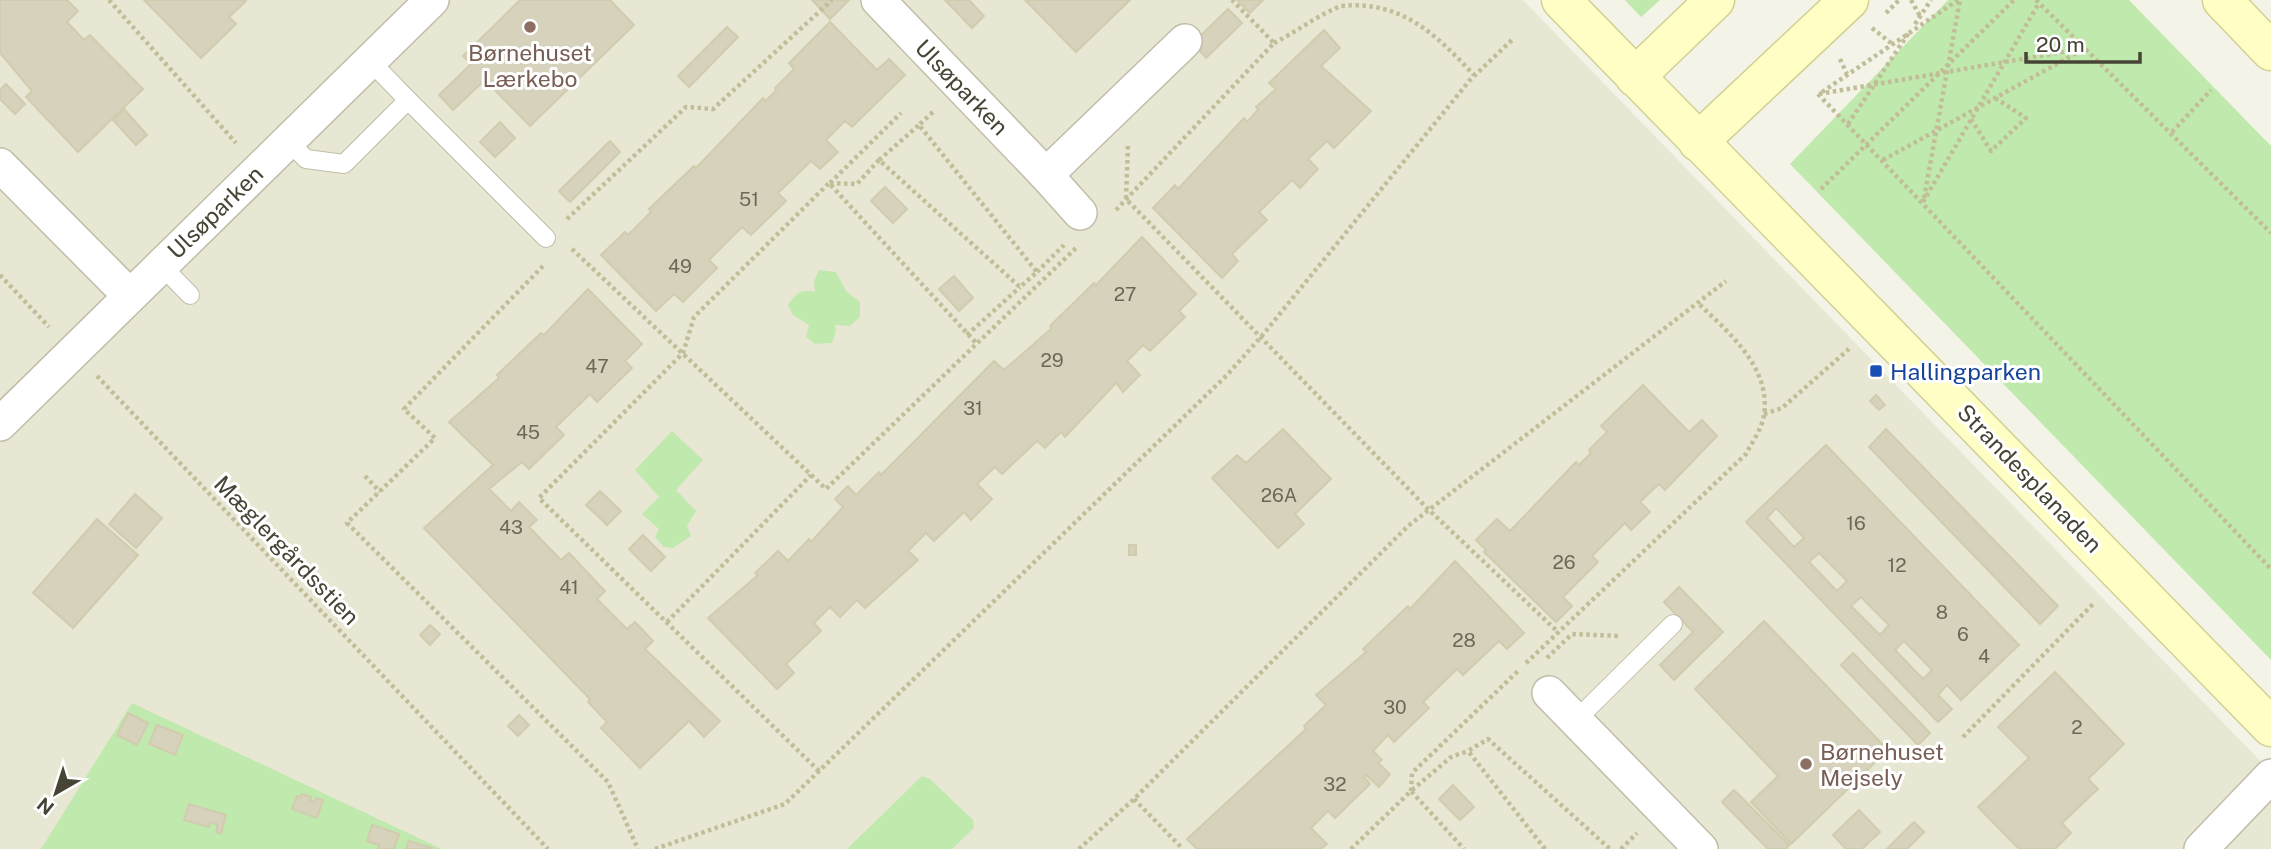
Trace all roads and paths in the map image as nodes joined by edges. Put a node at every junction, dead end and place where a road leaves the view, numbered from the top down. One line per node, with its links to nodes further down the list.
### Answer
1 (109, 0): 51 (path)
2 (432, 0): 27 (street, Ulsøparken)
3 (831, 0): 59 (path)
4 (877, 0): 32 (street, Ulsøparken)
5 (1232, 0): 22 (path)
6 (1560, 0): 30 (street, Strandesplanaden)
7 (1715, 0): 30 (street)
8 (1911, 0): 18 (path)
9 (1931, 0): 18 (path)
10 (1959, 0): 19 (path); 28 (path)
11 (2014, 0): 28 (path)
12 (2222, 0): 25 (street)
13 (2037, 1): 24 (path); 26 (path)
14 (1356, 2): 15 (path); 22 (path)
15 (1393, 4)
16 (1409, 11): 29 (path)
17 (1860, 14): 23 (path); 46 (street)
18 (1920, 16): 19 (path)
19 (1913, 28): 23 (path); 31 (path)
20 (1514, 38): 29 (path)
21 (1185, 41): 39 (street)
22 (1274, 43): 55 (path)
23 (1891, 43): 34 (path)
24 (2086, 48): 26 (path); 35 (path); 44 (path)
25 (2271, 51)
26 (2005, 61): 28 (path); 37 (path)
27 (371, 62): 36 (lane); 45 (street, Ulsøparken)
28 (1945, 70): 31 (path); 43 (path); 47 (path)
29 (1474, 75): 71 (path)
30 (1635, 77): 46 (street, Strandesplanaden)
31 (1875, 85): 34 (path); 41 (path)
32 (962, 86): 42 (path); 52 (street, Ulsøparken)
33 (2211, 90): 44 (path)
34 (1818, 94): 41 (path)
35 (1995, 97): 37 (path); 40 (path)
36 (408, 100): 45 (lane); 59 (lane)
37 (1978, 107): 40 (path); 43 (path)
38 (901, 113): 53 (path)
39 (1110, 113): 52 (street); 55 (path)
40 (1971, 119): 56 (path)
41 (1849, 124): 47 (path)
42 (919, 125): 48 (path); 62 (path)
43 (1935, 132): 49 (path); 56 (path)
44 (2172, 132): 58 (path)
45 (288, 141): 51 (street, Ulsøparken)
46 (1698, 142): 69 (street, Strandesplanaden)
47 (1869, 145): 49 (path); 54 (path)
48 (879, 160): 53 (path); 65 (path)
49 (1883, 160): 56 (path)
50 (0, 165): 67 (street)
51 (259, 169): 61 (street, Ulsøparken)
52 (1046, 174): 57 (street, Ulsøparken)
53 (830, 183): 70 (path); 74 (path)
54 (1821, 189)
55 (1126, 199): 57 (path); 71 (path)
56 (1923, 202): 81 (path)
57 (1086, 227): 62 (path); 72 (path)
58 (2271, 233)
59 (546, 239): 60 (path)
60 (566, 243): 74 (path); 79 (path)
61 (161, 265): 66 (lane); 67 (street, Ulsøparken)
62 (1037, 272): 65 (path)
63 (0, 275): 73 (path, Mæglergårdsstien)
64 (1726, 281): 68 (path)
65 (1020, 287): 70 (path)
66 (190, 295)
67 (130, 296): 73 (street, Ulsøparken)
68 (1699, 303): 75 (path); 80 (path)
69 (1878, 322): 75 (path); 82 (street, Strandesplanaden)
70 (967, 335): 72 (path)
71 (1261, 337): 80 (path); 92 (path)
72 (977, 344): 78 (path)
73 (73, 351): 76 (street, Ulsøparken); 96 (path, Mæglergårdsstien)
74 (682, 353): 78 (path); 83 (path)
75 (1764, 414): 85 (path)
76 (0, 424)
77 (365, 475): 79 (path)
78 (811, 475): 83 (path)
79 (380, 492): 97 (path)
80 (1428, 509): 85 (path); 95 (path)
81 (2271, 569)
82 (2123, 574): 89 (street, Strandesplanaden); 90 (path)
83 (667, 622): 92 (path)
84 (1673, 624): 86 (lane)
85 (1558, 632): 94 (path)
86 (1659, 638): 87 (path); 88 (lane)
87 (1549, 693): 88 (street)
88 (1576, 720): 105 (street)
89 (2271, 727)
90 (1963, 737)
91 (1468, 751): 94 (path); 103 (path); 104 (path)
92 (819, 771): 98 (path)
93 (2271, 776): 106 (street)
94 (1411, 791): 101 (path); 102 (path)
95 (1134, 799): 99 (path); 100 (path)
96 (548, 849)
97 (638, 849)
98 (655, 849)
99 (1079, 849)
100 (1183, 849)
101 (1351, 849)
102 (1464, 849)
103 (1545, 849)
104 (1610, 849)
105 (1701, 849)
106 (2201, 849)

